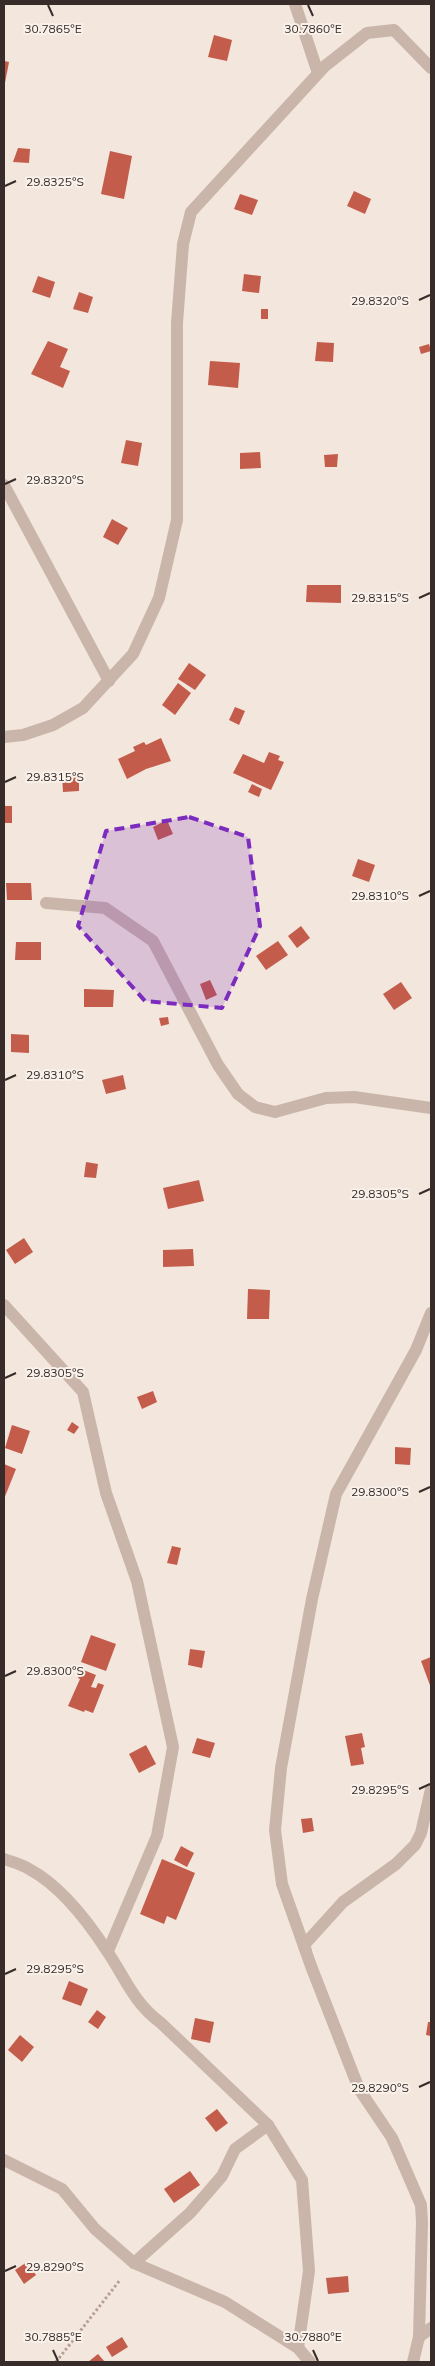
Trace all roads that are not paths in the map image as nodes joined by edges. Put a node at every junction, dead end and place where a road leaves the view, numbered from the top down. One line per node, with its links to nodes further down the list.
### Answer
1 (295, 4): 3 (street)
2 (431, 68): 3 (street)
3 (318, 73): 5 (street)
4 (4, 485): 5 (street)
5 (109, 681): 6 (street)
6 (4, 737)
7 (46, 903): 8 (street)
8 (431, 1108)
9 (4, 1305): 13 (street)
10 (431, 1312): 14 (street)
11 (431, 1789): 14 (street)
12 (4, 1859): 13 (street)
13 (108, 1951): 15 (street)
14 (312, 1966): 19 (street)
15 (268, 2125): 17 (street); 20 (street)
16 (4, 2160): 17 (street)
17 (134, 2263): 20 (street)
18 (431, 2328): 19 (street)
19 (418, 2337): 22 (street)
20 (298, 2348): 21 (street)
21 (310, 2362)
22 (414, 2362)

